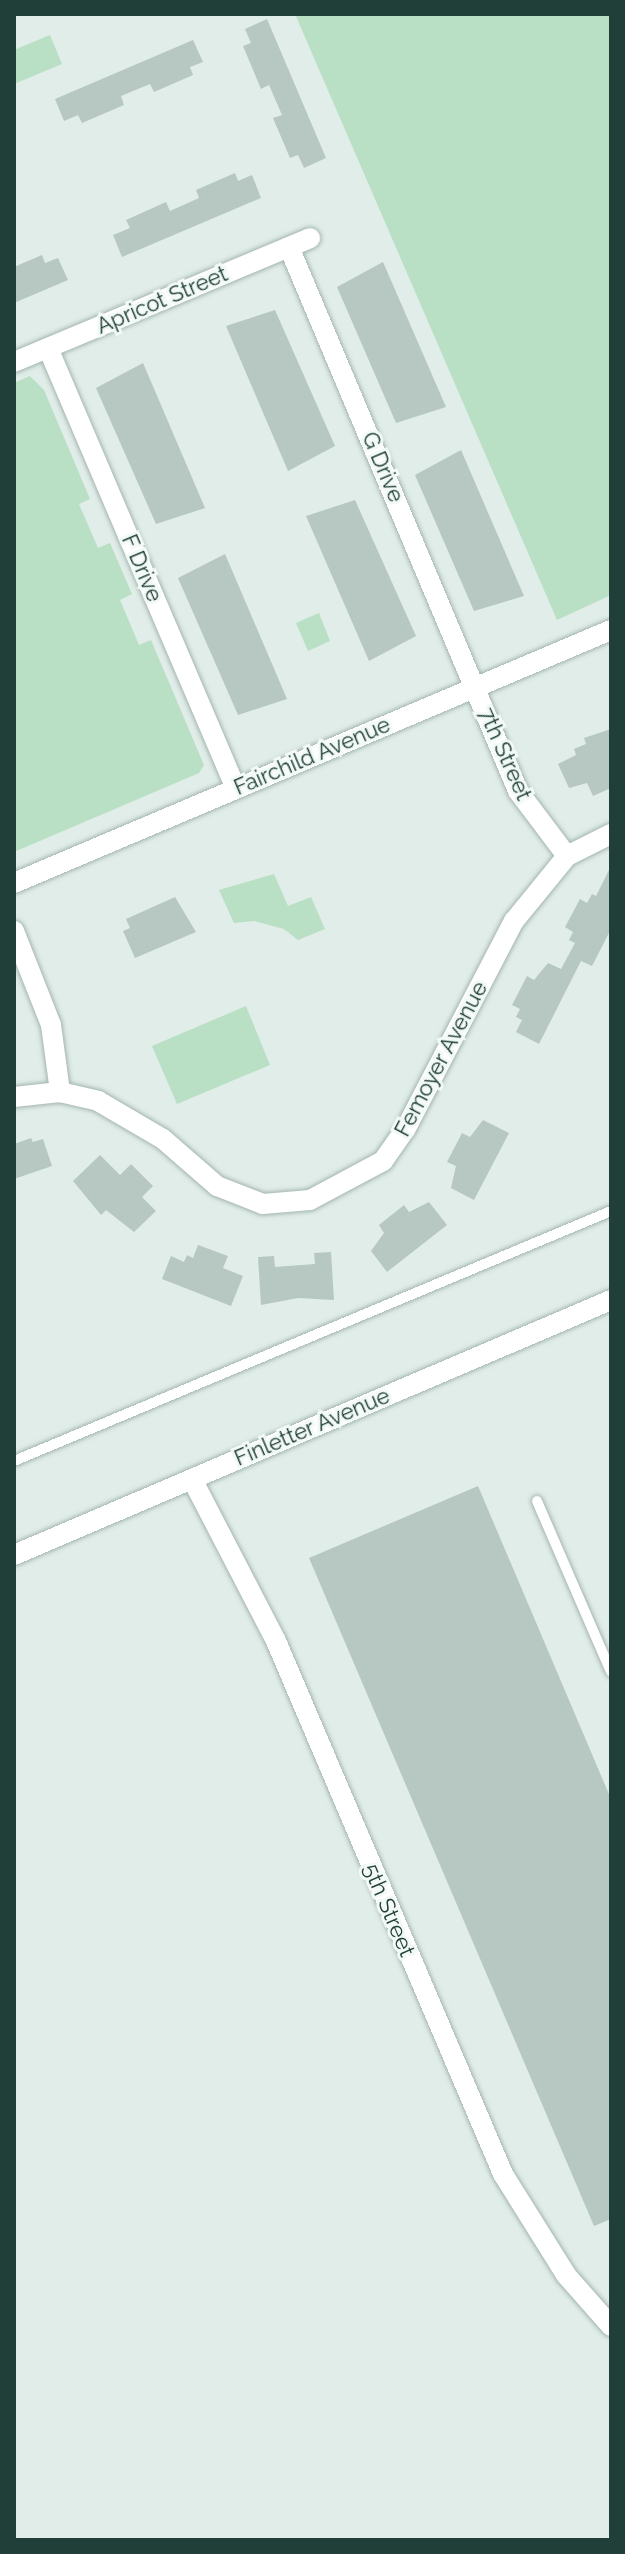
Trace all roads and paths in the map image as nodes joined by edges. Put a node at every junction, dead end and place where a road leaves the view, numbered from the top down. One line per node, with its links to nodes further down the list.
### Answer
1 (310, 238): 2 (street, Apricot Street)
2 (289, 247): 3 (street, Apricot Street); 6 (street, G Drive)
3 (48, 348): 4 (street, Apricot Street); 7 (street, F Drive)
4 (14, 362)
5 (611, 630): 6 (street, Fairchild Avenue)
6 (476, 687): 7 (street, Fairchild Avenue); 9 (street, 7th Street)
7 (236, 788): 10 (street, Fairchild Avenue)
8 (611, 834): 9 (street, Femoyer Avenue)
9 (567, 856): 12 (street, Femoyer Avenue)
10 (14, 883)
11 (14, 931): 12 (street)
12 (60, 1092): 13 (street, Femoyer Avenue)
13 (14, 1097)
14 (611, 1211): 16 (lane)
15 (611, 1300): 17 (street, Finletter Avenue)
16 (14, 1461)
17 (192, 1479): 19 (street, Finletter Avenue); 21 (street, 5th Street)
18 (537, 1501): 20 (lane)
19 (14, 1555)
20 (611, 1672)
21 (611, 2326)

